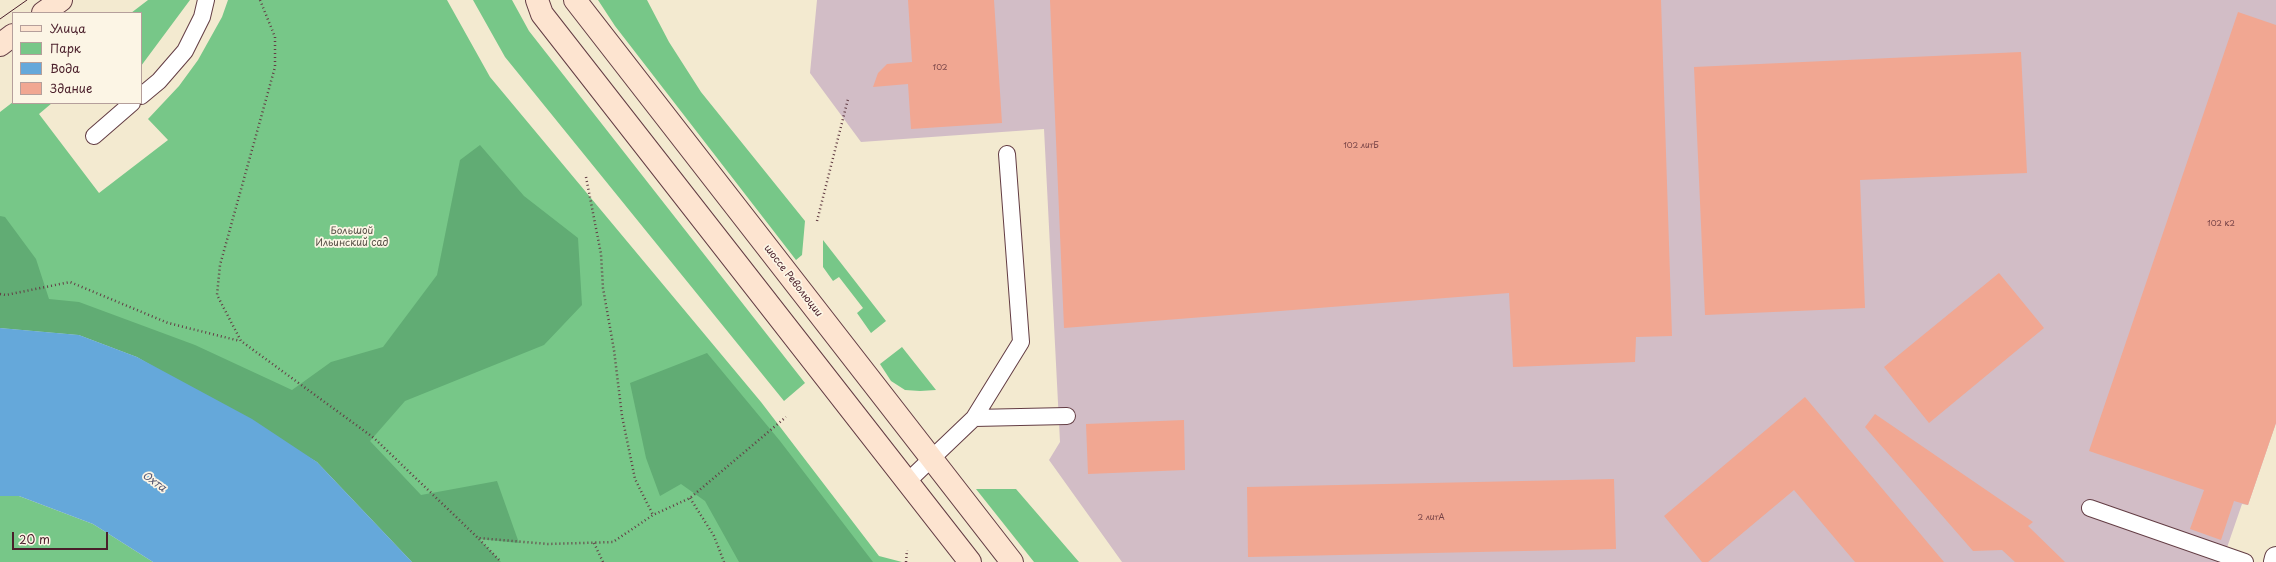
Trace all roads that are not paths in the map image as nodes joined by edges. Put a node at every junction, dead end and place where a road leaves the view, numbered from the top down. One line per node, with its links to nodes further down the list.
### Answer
1 (61, 0): 5 (main road)
2 (206, 0): 8 (lane)
3 (537, 0): 15 (main road)
4 (575, 0): 14 (main road, шоссе Революции)
5 (44, 12)
6 (12, 36): 7 (main road)
7 (0, 45)
8 (142, 95)
9 (131, 104): 10 (lane)
10 (94, 136)
11 (1007, 154): 13 (lane)
12 (1067, 416): 13 (lane)
13 (974, 418): 14 (lane)
14 (931, 458): 15 (lane); 19 (main road, шоссе Революции)
15 (907, 482): 18 (main road)
16 (2090, 508): 20 (lane)
17 (2276, 558): 21 (street)
18 (970, 562)
19 (1012, 562)
20 (2245, 562)
21 (2275, 562)

